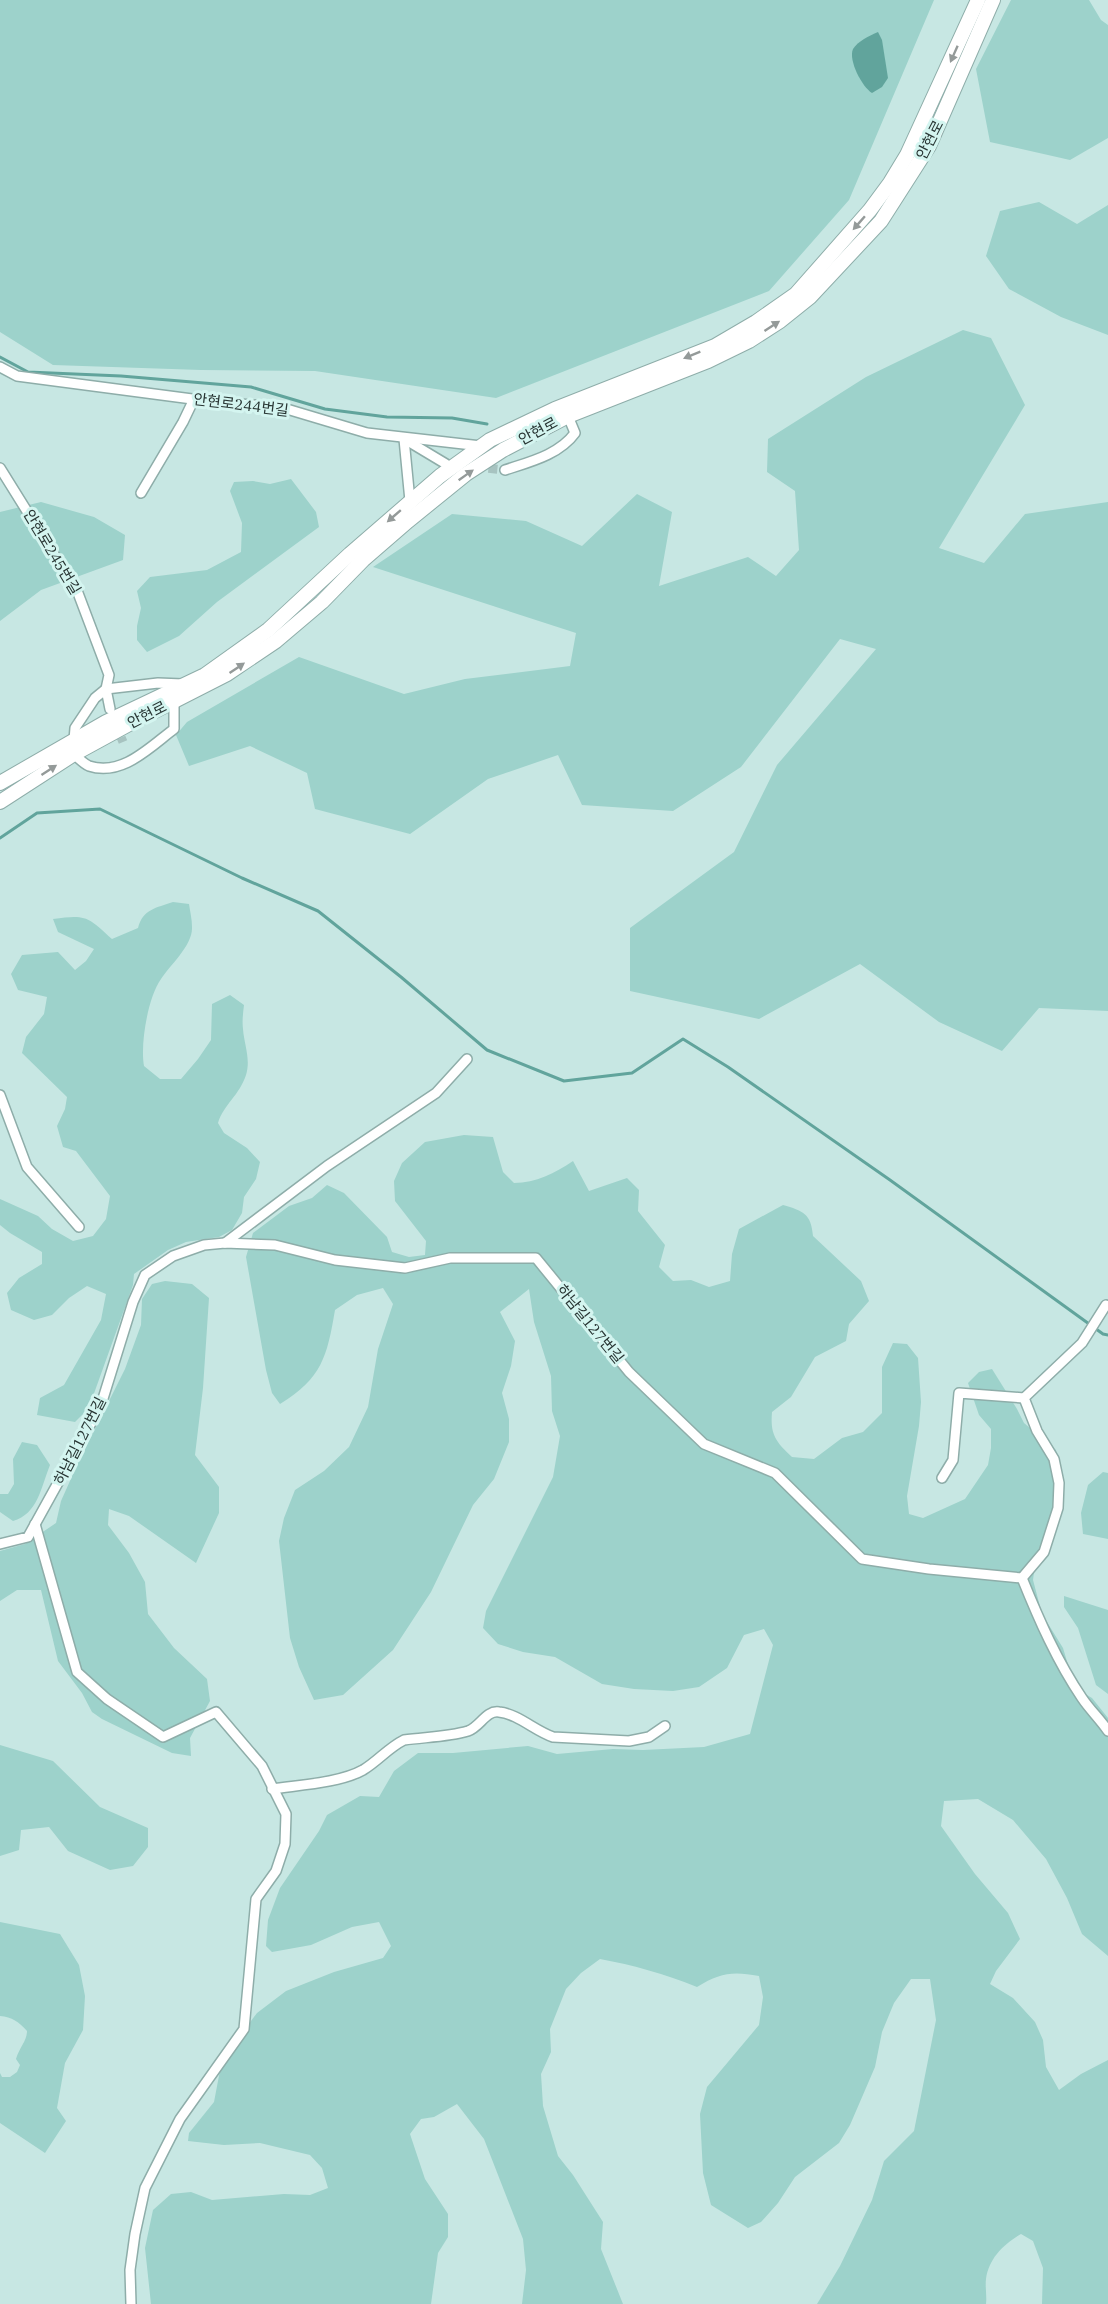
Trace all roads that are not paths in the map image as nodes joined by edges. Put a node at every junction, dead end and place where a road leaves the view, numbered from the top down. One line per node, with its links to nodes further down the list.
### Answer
1 (978, 0): 7 (street, 안현로, one-way to 7)
2 (993, 0): 5 (street, 안현로, one-way to 2)
3 (0, 367): 4 (street, 안현로244번길)
4 (194, 399): 6 (street, 안현로244번길); 11 (street)
5 (568, 416): 10 (street); 15 (street, 안현로, one-way to 5)
6 (404, 439): 7 (street, 안현로244번길); 8 (street); 12 (street)
7 (481, 446): 12 (street, 안현로)
8 (446, 464)
9 (0, 468): 14 (street, 안현로245번길)
10 (505, 470)
11 (141, 493)
12 (410, 501): 13 (street, 안현로, one-way to 13)
13 (186, 684): 14 (street); 17 (street, 안현로)
14 (106, 689): 16 (street, 안현로245번길); 17 (street)
15 (174, 701): 17 (street, 안현로); 17 (street)
16 (110, 709)
17 (74, 748): 18 (street, 안현로); 19 (street, 안현로, one-way to 17)
18 (0, 783)
19 (0, 802)
20 (468, 1059): 23 (street)
21 (0, 1095): 22 (street)
22 (79, 1227)
23 (225, 1243): 27 (street, 하남길127번길); 29 (street, 하남길127번길)
24 (1106, 1305): 25 (street)
25 (1024, 1398): 26 (street); 29 (street)
26 (942, 1478)
27 (35, 1524): 28 (street, 하남길127번길); 32 (street)
28 (0, 1544)
29 (1022, 1578): 31 (street)
30 (665, 1726): 32 (street)
31 (1108, 1731)
32 (272, 1789): 33 (street)
33 (131, 2304)

